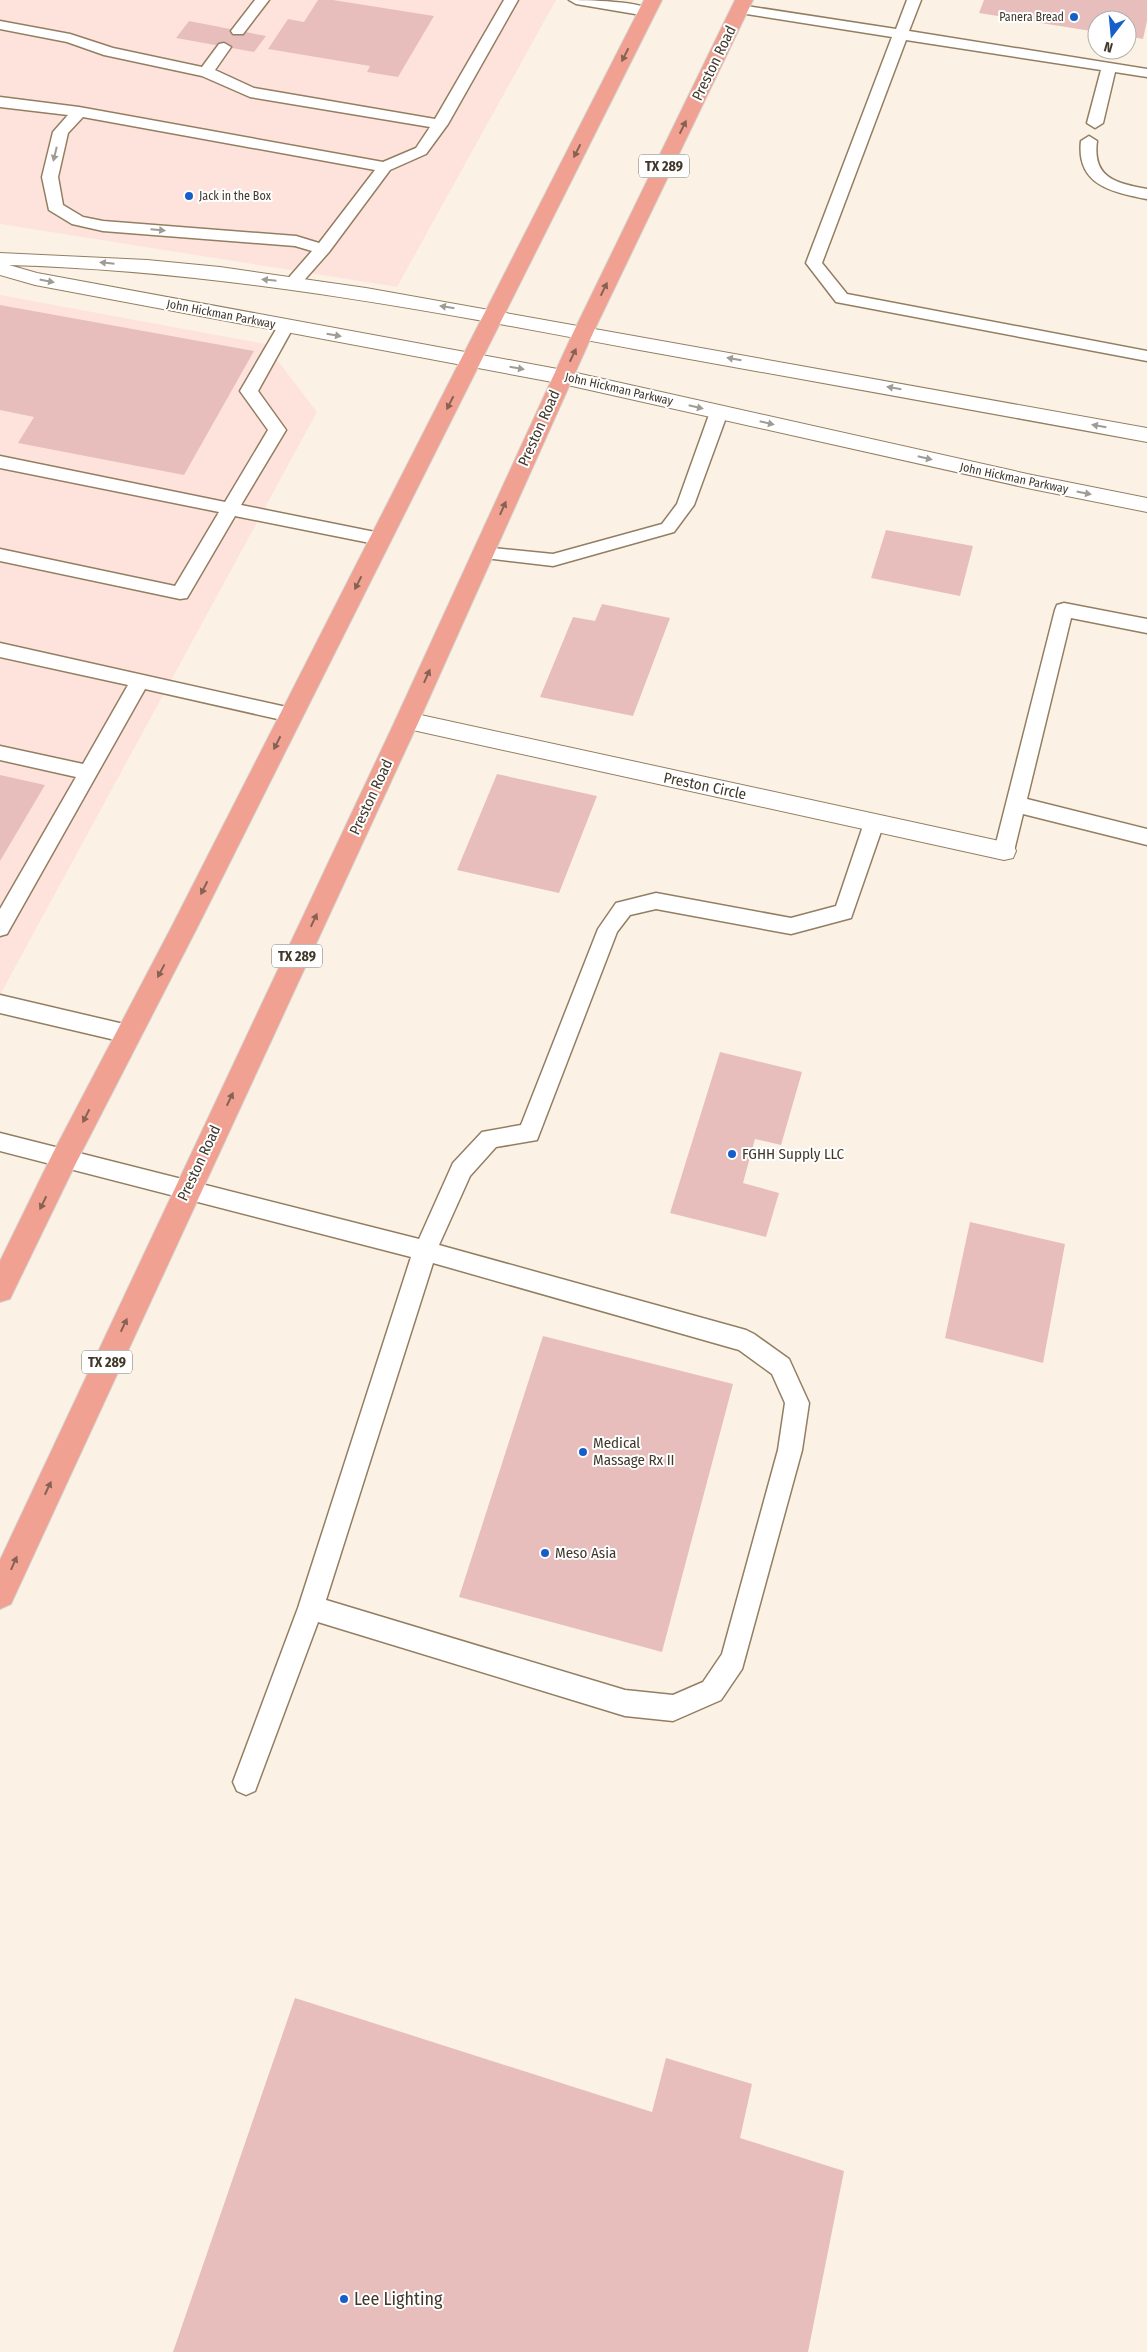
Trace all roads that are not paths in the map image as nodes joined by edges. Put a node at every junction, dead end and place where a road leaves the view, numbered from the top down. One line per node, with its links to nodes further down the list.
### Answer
1 (262, 0): 8 (lane)
2 (512, 0): 17 (lane)
3 (576, 0): 6 (lane)
4 (914, 0): 9 (lane)
5 (742, 4): 9 (lane); 27 (main road, Preston Road / TX 289, one-way to 5)
6 (650, 6): 25 (main road, one-way to 25)
7 (0, 25): 12 (lane)
8 (238, 31)
9 (901, 34): 11 (lane); 28 (lane)
10 (224, 47): 12 (lane)
11 (1109, 67): 13 (lane); 16 (lane)
12 (206, 72): 17 (lane)
13 (1147, 73)
14 (0, 102): 15 (lane)
15 (79, 112): 19 (lane); 21 (lane, one-way to 21)
16 (1095, 123)
17 (440, 124): 19 (lane)
18 (1089, 141): 20 (lane)
19 (385, 167): 21 (lane)
20 (1147, 194)
21 (323, 249): 24 (lane)
22 (0, 258): 24 (street, one-way to 22)
23 (0, 270): 26 (street, John Hickman Parkway, one-way to 26)
24 (293, 282): 25 (street, one-way to 24)
25 (495, 315): 27 (street); 29 (main road)
26 (286, 326): 29 (street, John Hickman Parkway, one-way to 29); 35 (lane)
27 (583, 332): 30 (main road, Preston Road / TX 289, one-way to 27); 32 (street, one-way to 27)
28 (1147, 356)
29 (472, 360): 30 (street, John Hickman Parkway, one-way to 30); 36 (main road, one-way to 36)
30 (563, 377): 31 (street, John Hickman Parkway, one-way to 31); 37 (main road, Preston Road / TX 289, one-way to 30)
31 (719, 412): 34 (street, John Hickman Parkway, one-way to 34); 37 (lane)
32 (1147, 434)
33 (0, 462): 35 (lane)
34 (1147, 505)
35 (230, 509): 36 (lane); 38 (lane)
36 (380, 539): 42 (main road, one-way to 42)
37 (483, 553): 43 (main road, Preston Road / TX 289, one-way to 37)
38 (0, 555)
39 (1147, 626): 46 (lane)
40 (0, 650): 41 (lane)
41 (140, 681): 42 (lane); 45 (lane)
42 (291, 715): 52 (main road, one-way to 52)
43 (407, 720): 47 (street, Preston Circle); 55 (main road, Preston Road / TX 289, one-way to 43)
44 (0, 753): 45 (lane)
45 (88, 772): 50 (lane)
46 (1015, 804): 48 (lane); 49 (lane)
47 (874, 823): 49 (street, Preston Circle); 56 (lane)
48 (1147, 838)
49 (1004, 851)
50 (0, 928)
51 (0, 1004): 52 (lane)
52 (128, 1034): 54 (main road, one-way to 54)
53 (0, 1142): 54 (lane)
54 (64, 1159): 55 (lane); 57 (main road, one-way to 57)
55 (187, 1191): 56 (lane); 58 (main road, Preston Road / TX 289, one-way to 55)
56 (425, 1250): 59 (lane); 59 (lane)
57 (0, 1290)
58 (0, 1594)
59 (311, 1608): 60 (lane)
60 (246, 1782)

